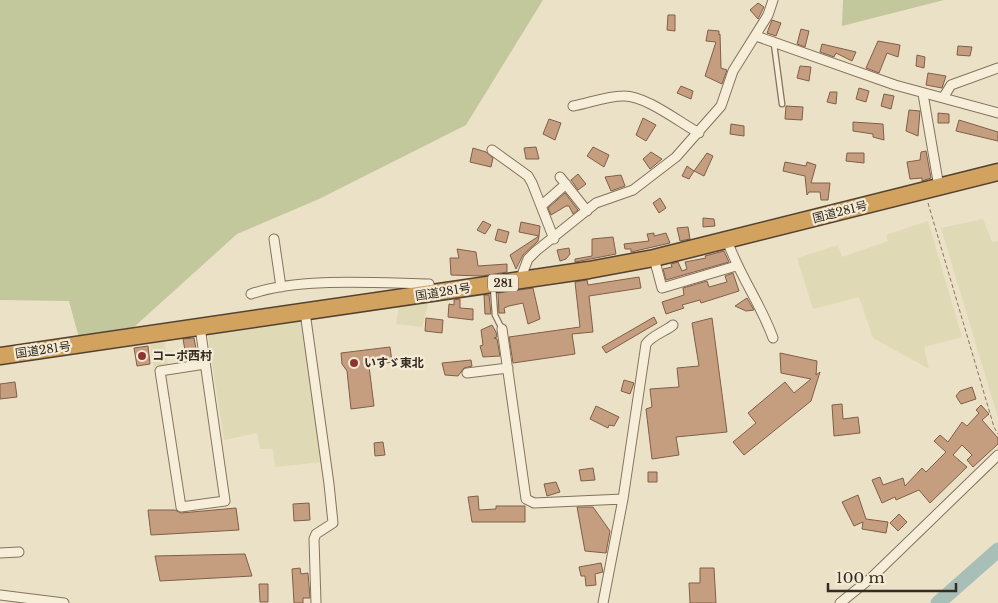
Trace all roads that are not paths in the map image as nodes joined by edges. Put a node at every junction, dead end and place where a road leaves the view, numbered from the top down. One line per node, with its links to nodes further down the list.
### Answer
1 (773, 0): 2 (street)
2 (756, 36): 3 (street); 10 (street)
3 (774, 44): 5 (street); 7 (lane)
4 (998, 68): 6 (street)
5 (923, 94): 6 (street); 13 (street)
6 (943, 98): 9 (street)
7 (782, 104)
8 (573, 106): 10 (street)
9 (998, 113)
10 (699, 133): 15 (street)
11 (492, 150): 14 (street)
12 (998, 172): 13 (highway, 国道281号 / 281)
13 (932, 189): 18 (highway, 国道281号 / 281)
14 (541, 206): 15 (street); 17 (street)
15 (587, 210): 17 (street)
16 (274, 239): 23 (street)
17 (554, 239): 21 (street)
18 (727, 240): 19 (highway, 国道281号 / 281); 20 (street)
19 (654, 258): 20 (street); 21 (highway, 国道281号 / 281)
20 (736, 266): 30 (street)
21 (520, 280): 22 (highway, 国道281号 / 281)
22 (493, 284): 25 (highway, 国道281号 / 281); 29 (lane)
23 (282, 287): 24 (street); 25 (street)
24 (251, 294)
25 (431, 294): 26 (highway, 国道281号 / 281)
26 (305, 312): 28 (highway, 国道281号 / 281); 41 (street)
27 (673, 325): 36 (street)
28 (200, 326): 31 (highway, 国道281号 / 281); 32 (street)
29 (501, 327): 33 (street)
30 (772, 338)
31 (0, 356)
32 (205, 364): 32 (street)
33 (508, 368): 34 (street); 36 (street)
34 (466, 373)
35 (998, 455): 43 (street)
36 (622, 499): 42 (street)
37 (0, 552): 38 (street)
38 (19, 552)
39 (0, 595): 40 (street)
40 (64, 603)
41 (316, 603)
42 (603, 603)
43 (840, 603)

